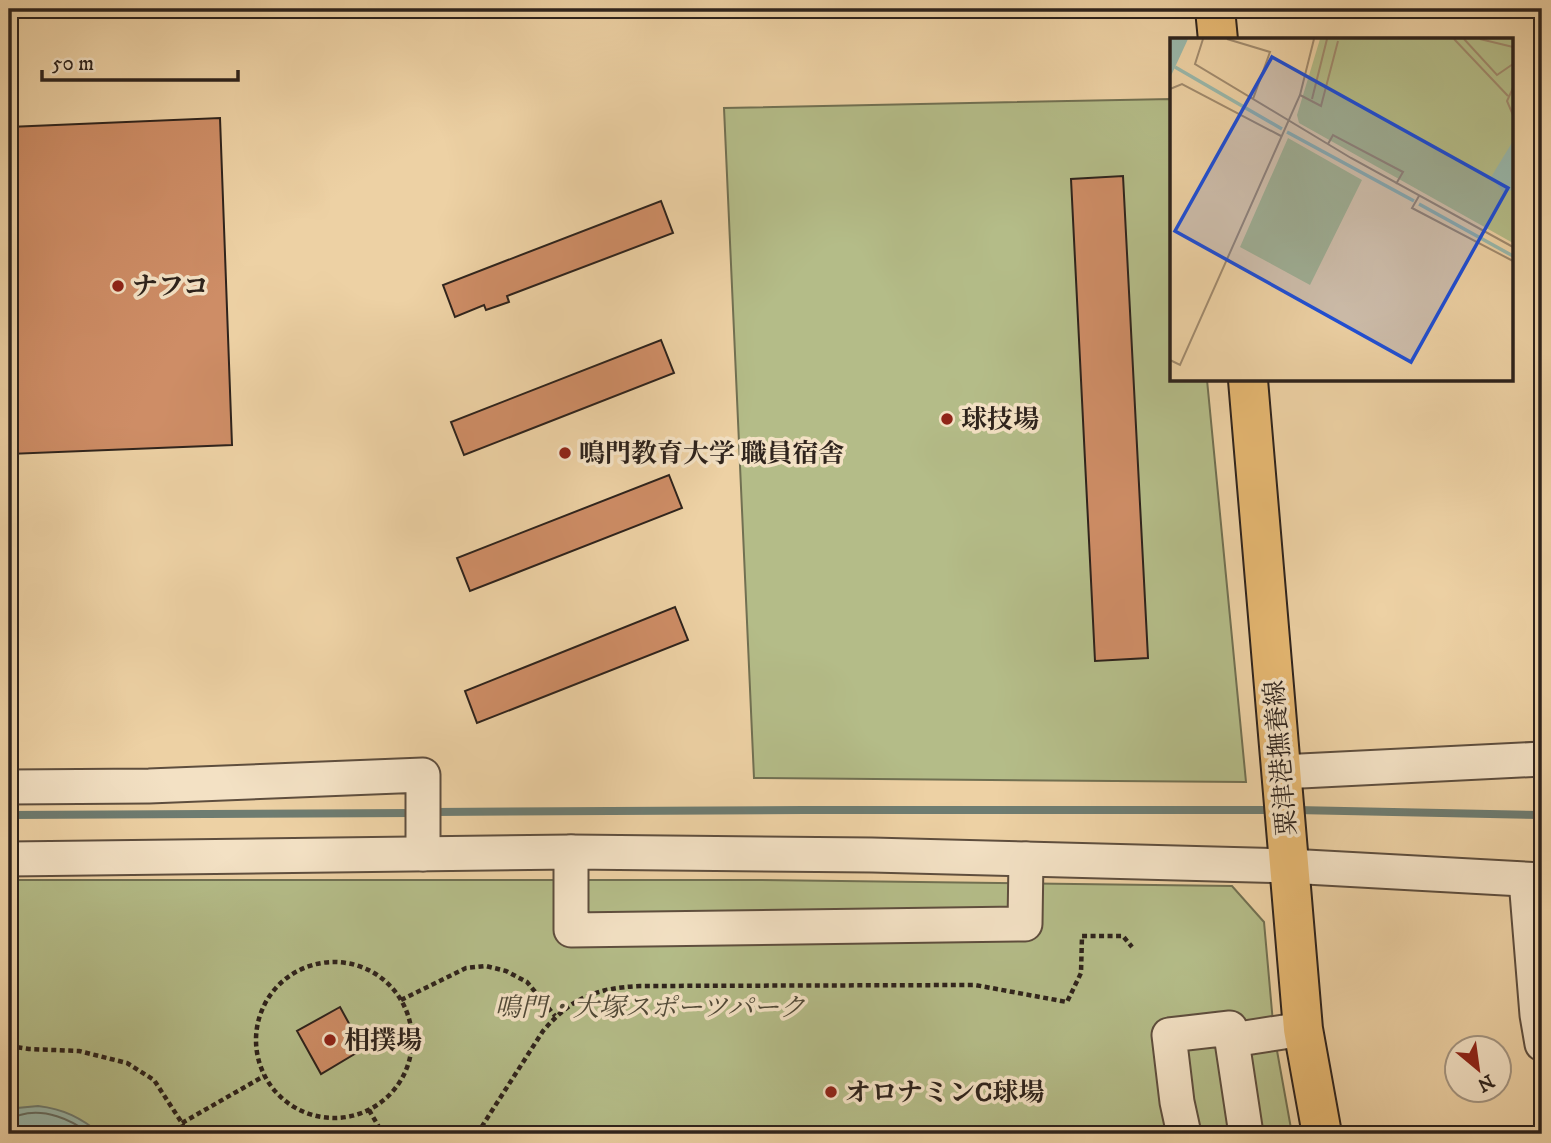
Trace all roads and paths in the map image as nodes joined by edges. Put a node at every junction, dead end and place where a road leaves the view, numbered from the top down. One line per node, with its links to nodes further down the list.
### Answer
1 (1215, 9): 2 (main road)
2 (1218, 38)
3 (1248, 382): 5 (main road, 粟津港撫養線)
4 (1542, 760): 5 (street)
5 (1282, 777): 8 (main road, 粟津港撫養線)
6 (9, 787): 7 (street)
7 (423, 842): 9 (street); 10 (street)
8 (1287, 850): 11 (street); 12 (street); 16 (main road, 粟津港撫養線)
9 (571, 852): 11 (street); 11 (street)
10 (9, 859)
11 (1026, 859)
12 (1534, 880): 18 (street)
13 (1132, 947): 15 (path)
14 (401, 1000): 15 (path); 20 (path); 21 (path)
15 (556, 1016): 25 (path)
16 (1303, 1029): 17 (street); 28 (main road, 粟津港撫養線)
17 (1231, 1040): 26 (street); 27 (street)
18 (1542, 1044)
19 (9, 1046): 22 (path)
20 (264, 1076): 21 (path); 22 (path)
21 (369, 1110): 24 (path)
22 (182, 1123): 23 (path)
23 (187, 1134)
24 (383, 1134)
25 (477, 1134)
26 (1184, 1134)
27 (1246, 1134)
28 (1322, 1134)

